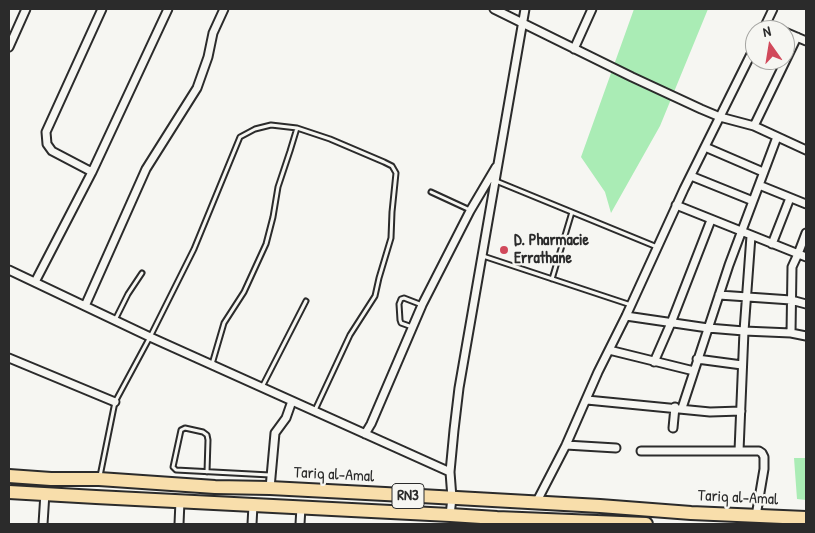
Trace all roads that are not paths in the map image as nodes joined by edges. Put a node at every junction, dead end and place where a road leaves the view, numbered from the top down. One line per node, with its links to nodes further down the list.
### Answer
1 (26, 9): 12 (street)
2 (102, 9): 22 (street)
3 (168, 9): 22 (street)
4 (224, 9): 54 (street)
5 (494, 9): 8 (street)
6 (526, 9): 8 (street)
7 (592, 9): 13 (street)
8 (523, 22): 13 (street); 21 (street)
9 (795, 37): 10 (street)
10 (798, 38): 11 (street); 16 (street)
11 (806, 42)
12 (9, 47)
13 (574, 48): 15 (street)
14 (745, 66): 15 (street)
15 (720, 117): 16 (street); 19 (street)
16 (754, 126): 18 (street)
17 (297, 128): 63 (lane); 68 (lane); 76 (lane)
18 (777, 137): 20 (street); 23 (street)
19 (705, 147): 23 (street); 24 (street)
20 (806, 150)
21 (499, 163): 25 (street); 32 (street)
22 (92, 172): 46 (street)
23 (763, 172): 26 (street)
24 (691, 176): 29 (street); 31 (street)
25 (496, 181): 33 (lane); 41 (street)
26 (759, 185): 28 (street); 29 (street)
27 (431, 192): 32 (lane)
28 (790, 198): 30 (street); 38 (street)
29 (753, 201): 35 (street)
30 (806, 204)
31 (676, 205): 34 (street); 39 (street)
32 (470, 211): 52 (street)
33 (572, 212): 39 (lane); 45 (lane)
34 (711, 220): 35 (street); 57 (street)
35 (741, 232): 37 (street); 47 (street)
36 (806, 233): 40 (street)
37 (752, 236): 38 (street); 48 (street)
38 (772, 244): 40 (street)
39 (657, 247): 53 (street)
40 (798, 254): 42 (street); 49 (street)
41 (482, 256): 45 (lane); 85 (street)
42 (806, 257)
43 (9, 270): 46 (street)
44 (142, 273): 56 (lane)
45 (552, 279): 53 (lane)
46 (35, 282): 54 (street)
47 (719, 295): 48 (street); 59 (street)
48 (747, 298): 49 (street); 60 (street)
49 (791, 300): 51 (street); 61 (street)
50 (306, 301): 71 (lane)
51 (806, 304)
52 (422, 305): 58 (street); 58 (lane)
53 (631, 305): 55 (street)
54 (85, 306): 56 (street)
55 (626, 316): 57 (street); 64 (street)
56 (115, 320): 63 (street)
57 (671, 323): 59 (street); 67 (street)
58 (413, 327): 79 (street)
59 (708, 328): 60 (street); 65 (street)
60 (744, 331): 61 (street); 69 (street)
61 (791, 334): 62 (street)
62 (806, 336)
63 (150, 337): 68 (street); 74 (lane)
64 (610, 350): 67 (street); 72 (street)
65 (698, 359): 69 (street); 70 (street)
66 (10, 362): 74 (street)
67 (654, 362): 70 (street)
68 (212, 365): 71 (street)
69 (742, 365): 77 (street)
70 (694, 371): 75 (street)
71 (262, 387): 73 (street)
72 (587, 400): 75 (street); 80 (street)
73 (292, 401): 76 (street); 86 (street)
74 (115, 402): 88 (lane)
75 (678, 408): 77 (street); 78 (street)
76 (314, 411): 79 (street)
77 (741, 411): 83 (street)
78 (673, 428)
79 (365, 434): 85 (street)
80 (566, 445): 81 (street); 94 (street)
81 (616, 448)
82 (641, 451): 83 (street)
83 (739, 451): 98 (street)
84 (207, 472): 84 (lane); 86 (lane)
85 (450, 472): 92 (street)
86 (271, 475): 89 (street)
87 (9, 476): 88 (highway, Tariq al-Amal / RN3)
88 (99, 480): 89 (highway, Tariq al-Amal / RN3)
89 (270, 488): 92 (highway, Tariq al-Amal / RN3)
90 (9, 492): 91 (highway, Tariq al-Amal / RN3)
91 (45, 493): 93 (highway, Tariq al-Amal / RN3); 101 (street)
92 (452, 498): 94 (highway, Tariq al-Amal / RN3); 97 (street)
93 (180, 501): 95 (highway, Tariq al-Amal / RN3); 102 (street)
94 (536, 503): 98 (highway, Tariq al-Amal / RN3)
95 (253, 504): 96 (highway, Tariq al-Amal / RN3); 103 (street)
96 (301, 507): 97 (highway, Tariq al-Amal / RN3); 104 (street)
97 (450, 515): 100 (highway, Tariq al-Amal / RN3)
98 (756, 516): 99 (highway, Tariq al-Amal / RN3)
99 (806, 518)
100 (590, 523): 105 (highway, Tariq al-Amal / RN3)
101 (43, 524)
102 (179, 524)
103 (252, 524)
104 (300, 524)
105 (634, 524): 106 (highway, Tariq al-Amal / RN3)
106 (646, 524)

